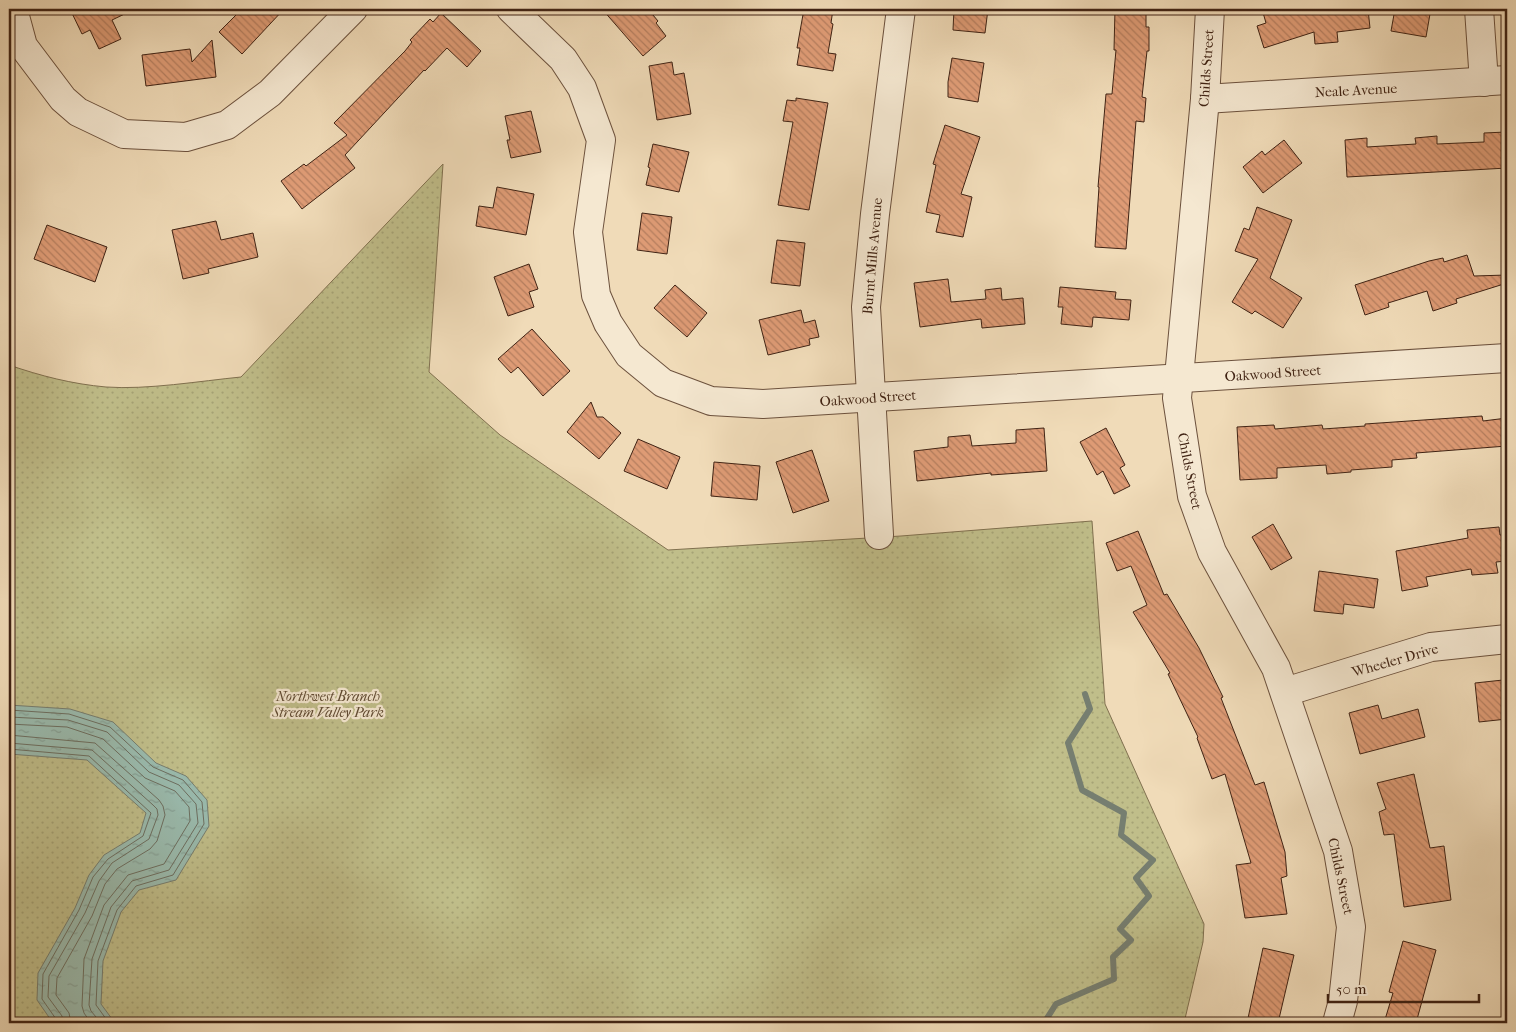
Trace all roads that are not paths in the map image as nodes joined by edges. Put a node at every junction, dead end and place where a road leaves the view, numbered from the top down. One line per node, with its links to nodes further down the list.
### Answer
1 (13, 9): 2 (street)
2 (353, 9)
3 (511, 9): 11 (street, Oakwood Street)
4 (901, 9): 11 (street, Burnt Mills Avenue)
5 (1210, 9): 8 (street, Childs Street)
6 (1479, 9): 7 (street)
7 (1495, 81): 8 (street, Neale Avenue)
8 (1204, 99): 10 (street, Childs Street)
9 (1507, 358): 10 (street, Oakwood Street)
10 (1179, 379): 11 (street, Oakwood Street); 14 (street, Childs Street)
11 (871, 398): 12 (street, Burnt Mills Avenue)
12 (879, 535)
13 (1507, 639): 14 (street, Wheeler Drive)
14 (1285, 692): 15 (street, Childs Street)
15 (1337, 1023)

